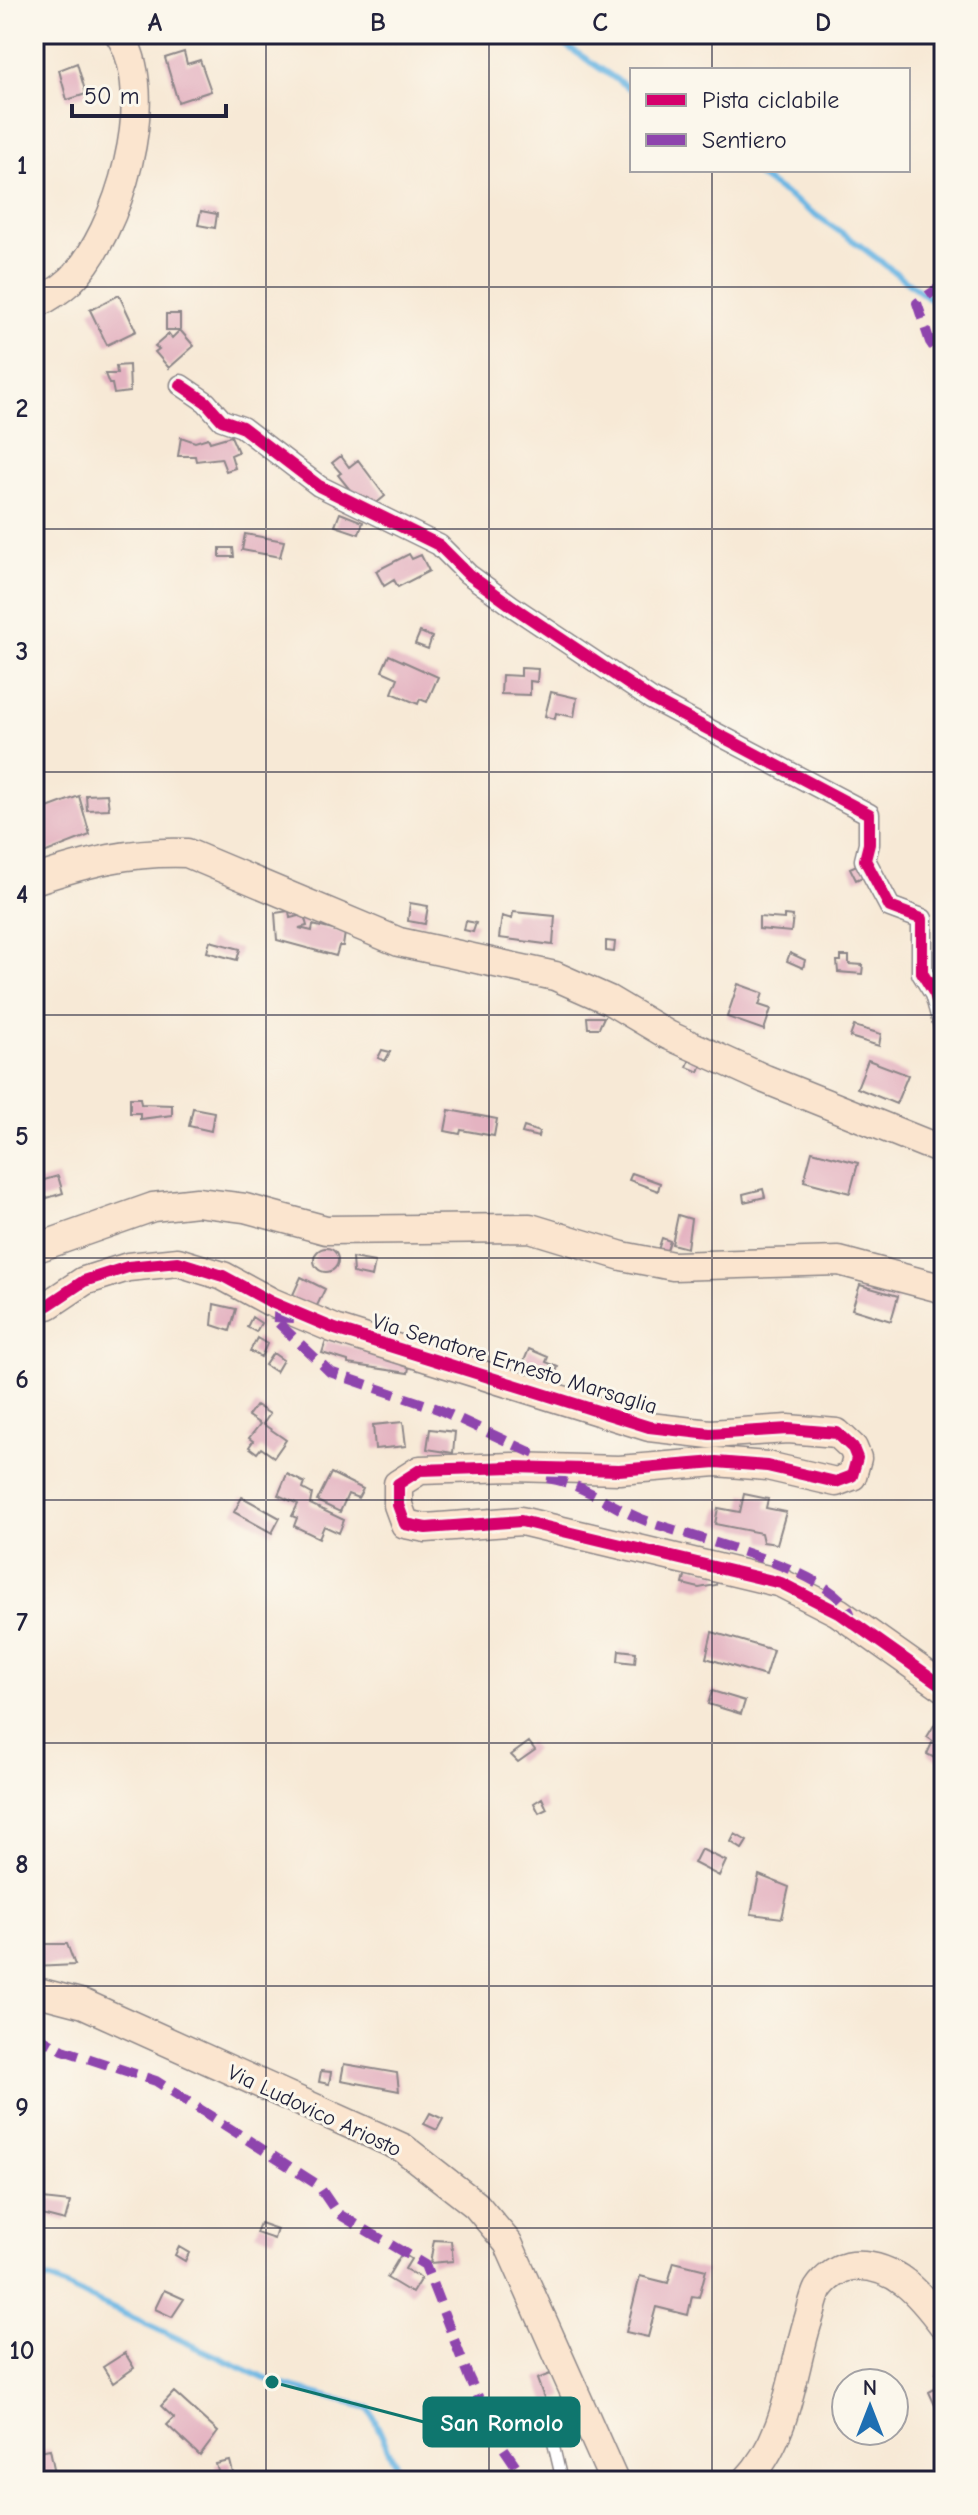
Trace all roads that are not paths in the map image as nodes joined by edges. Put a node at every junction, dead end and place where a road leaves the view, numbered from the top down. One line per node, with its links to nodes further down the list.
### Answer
1 (119, 34): 2 (street)
2 (34, 305)
3 (181, 385): 5 (street)
4 (34, 880): 6 (street)
5 (944, 1026)
6 (944, 1151)
7 (34, 1249): 8 (street)
8 (944, 1289)
9 (34, 1306): 10 (street, Via Senatore Ernesto Marsaglia)
10 (944, 1687)
11 (34, 1991): 13 (street, Via Ludovico Ariosto)
12 (944, 2326): 16 (street)
13 (578, 2400): 14 (lane); 15 (street, Via Ludovico Ariosto)
14 (562, 2481)
15 (614, 2481)
16 (746, 2481)

